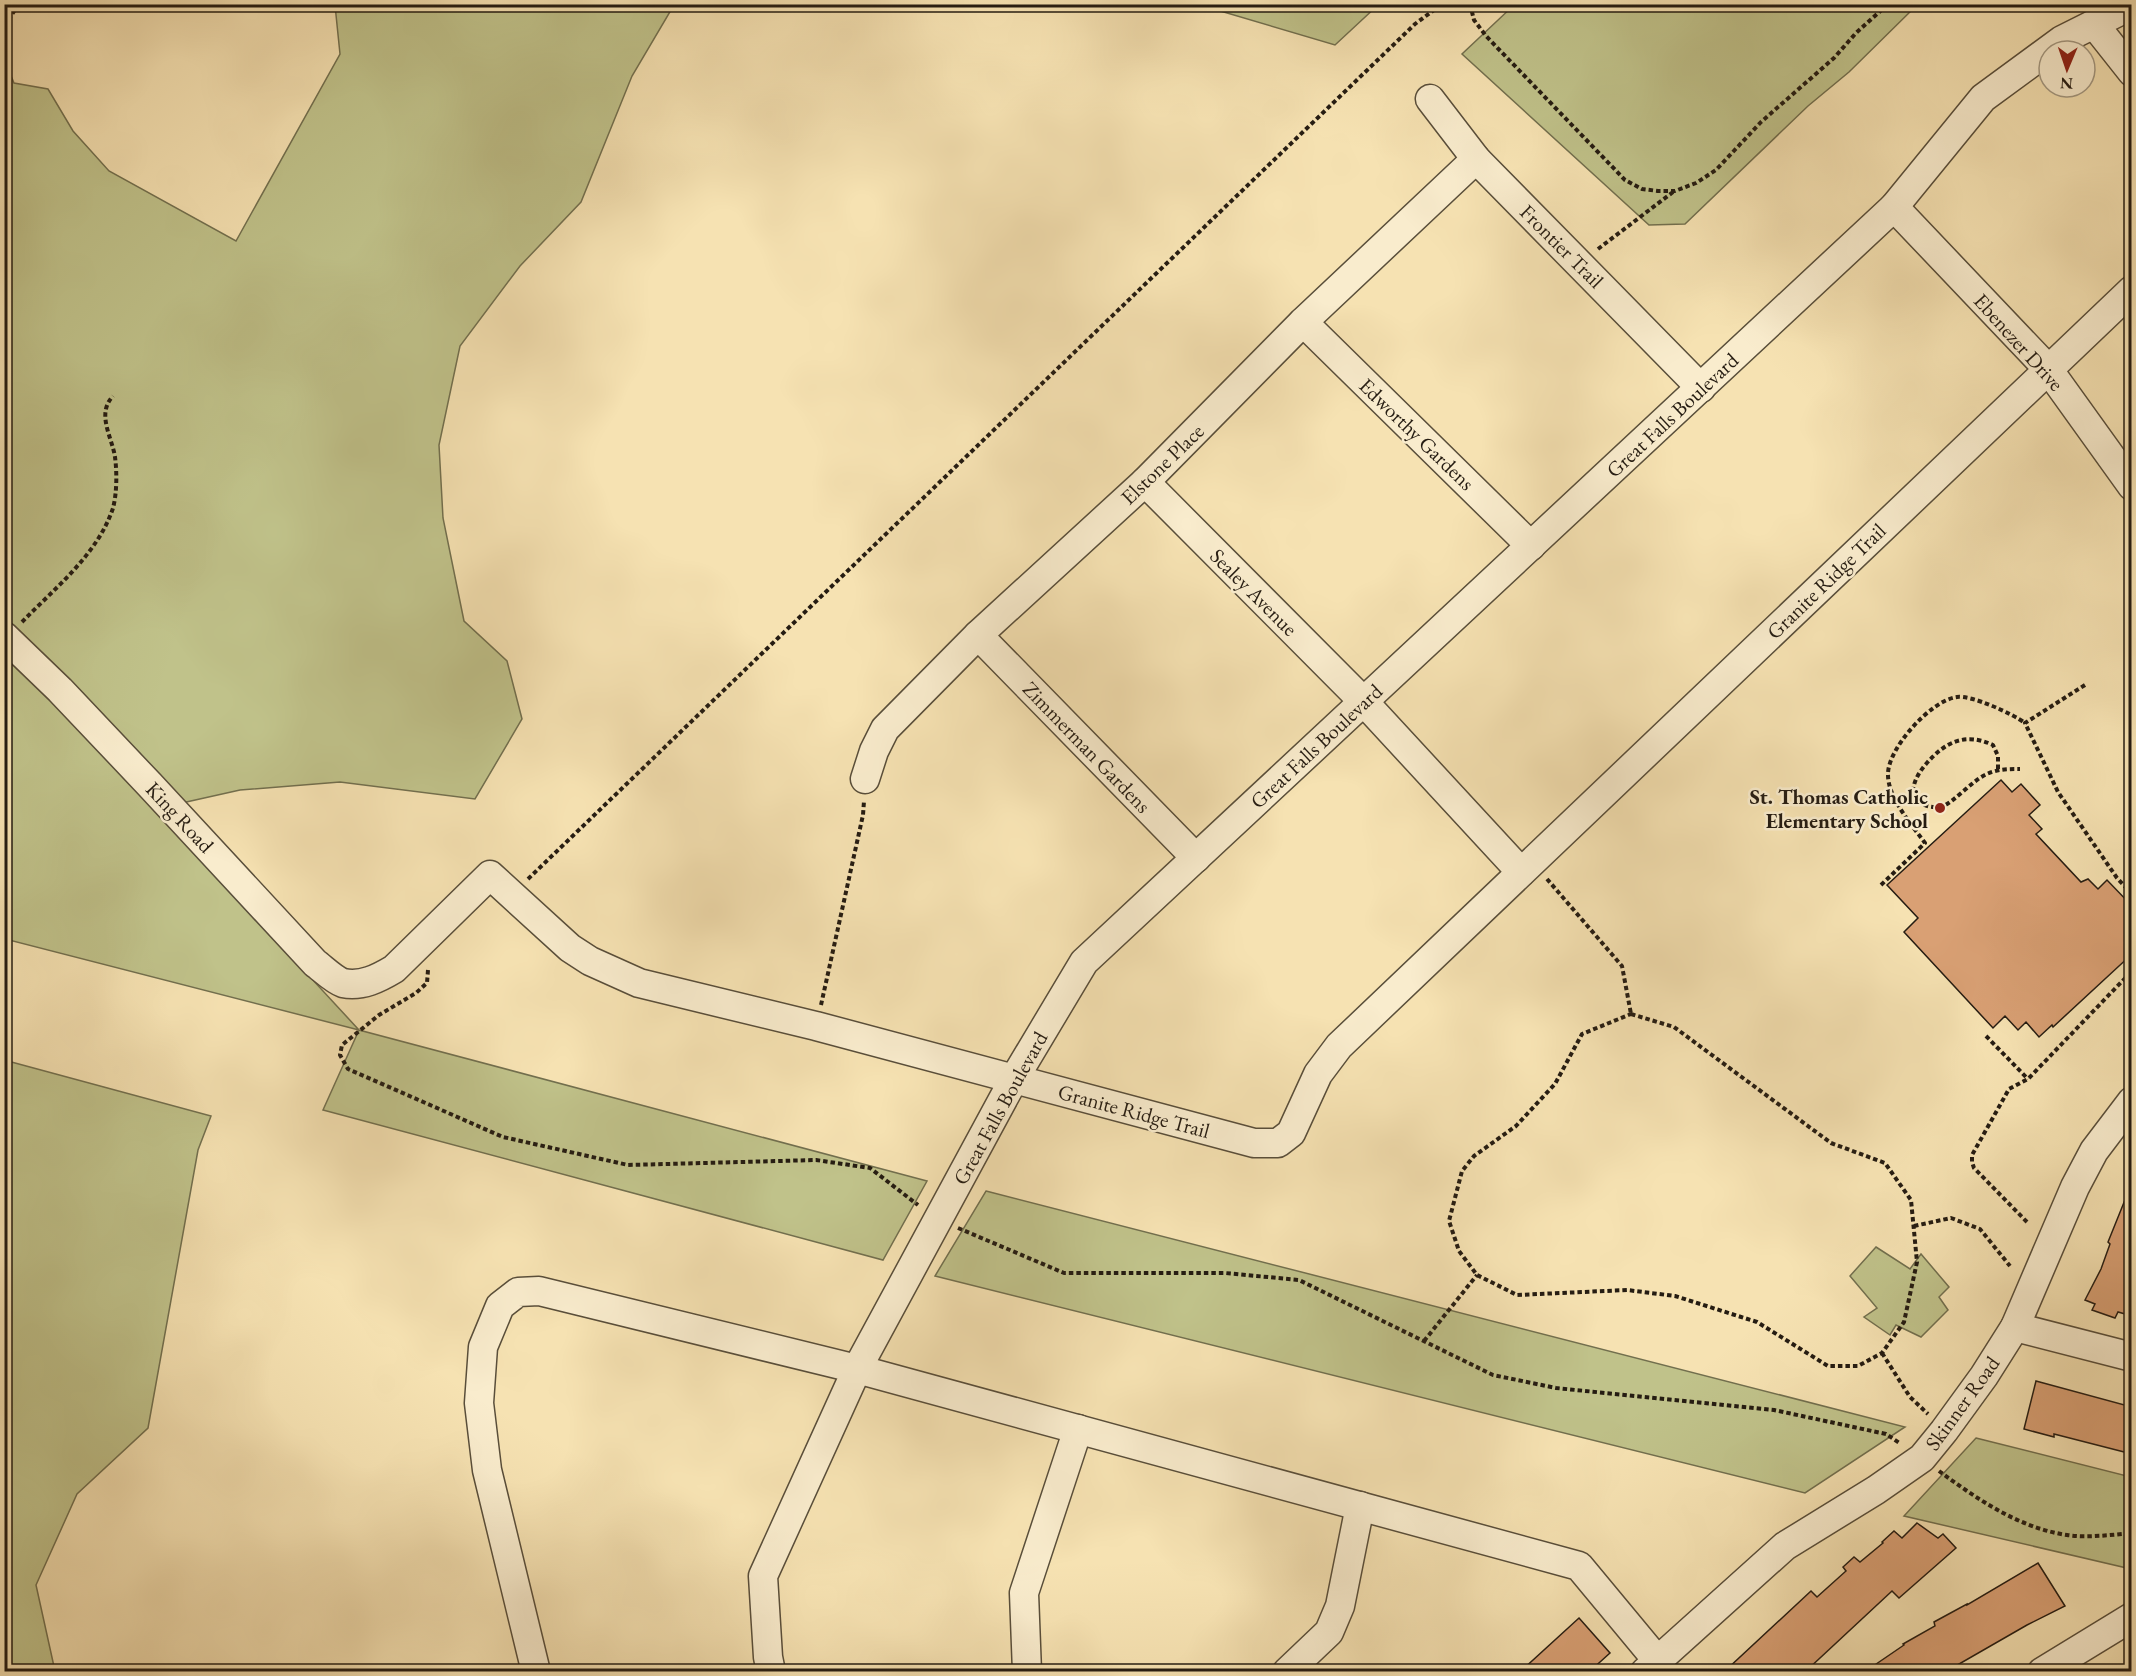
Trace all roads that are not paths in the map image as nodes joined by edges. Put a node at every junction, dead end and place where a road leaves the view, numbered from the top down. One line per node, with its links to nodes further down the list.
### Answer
1 (2132, 5): 2 (street, Great Falls Boulevard)
2 (2094, 24): 3 (street); 6 (street, Great Falls Boulevard)
3 (2132, 72)
4 (1430, 99): 5 (street, Frontier Trail)
5 (1476, 159): 8 (street, Elstone Place); 10 (street, Frontier Trail)
6 (1894, 207): 9 (street, Ebenezer Drive); 10 (street, Great Falls Boulevard)
7 (2132, 290): 9 (street, Granite Ridge Trail)
8 (1303, 322): 11 (street, Elstone Place); 13 (street, Edworthy Gardens)
9 (2048, 369): 12 (street, Ebenezer Drive); 19 (street, Granite Ridge Trail)
10 (1701, 387): 13 (street, Great Falls Boulevard)
11 (1145, 482): 14 (street, Elstone Place); 16 (street, Sealey Avenue)
12 (2132, 486)
13 (1531, 546): 16 (street, Great Falls Boulevard)
14 (978, 635): 17 (street, Elstone Place); 18 (street, Zimmerman Gardens)
15 (6, 637): 20 (street, King Road)
16 (1364, 702): 18 (street, Great Falls Boulevard); 19 (street)
17 (865, 779)
18 (1196, 858): 21 (street, Great Falls Boulevard)
19 (1526, 867): 21 (street, Granite Ridge Trail)
20 (490, 875): 21 (street, Granite Ridge Trail)
21 (1014, 1079): 25 (street, Great Falls Boulevard)
22 (2132, 1101): 23 (street, Skinner Road)
23 (2015, 1327): 24 (street); 29 (street, Skinner Road)
24 (2132, 1357)
25 (857, 1369): 26 (street); 30 (street); 31 (street, Great Falls Boulevard)
26 (1078, 1429): 27 (street); 32 (street)
27 (1360, 1506): 29 (street); 33 (street)
28 (2132, 1617): 34 (street)
29 (1651, 1666)
30 (536, 1671)
31 (771, 1671)
32 (1027, 1671)
33 (1287, 1671)
34 (2042, 1671)

